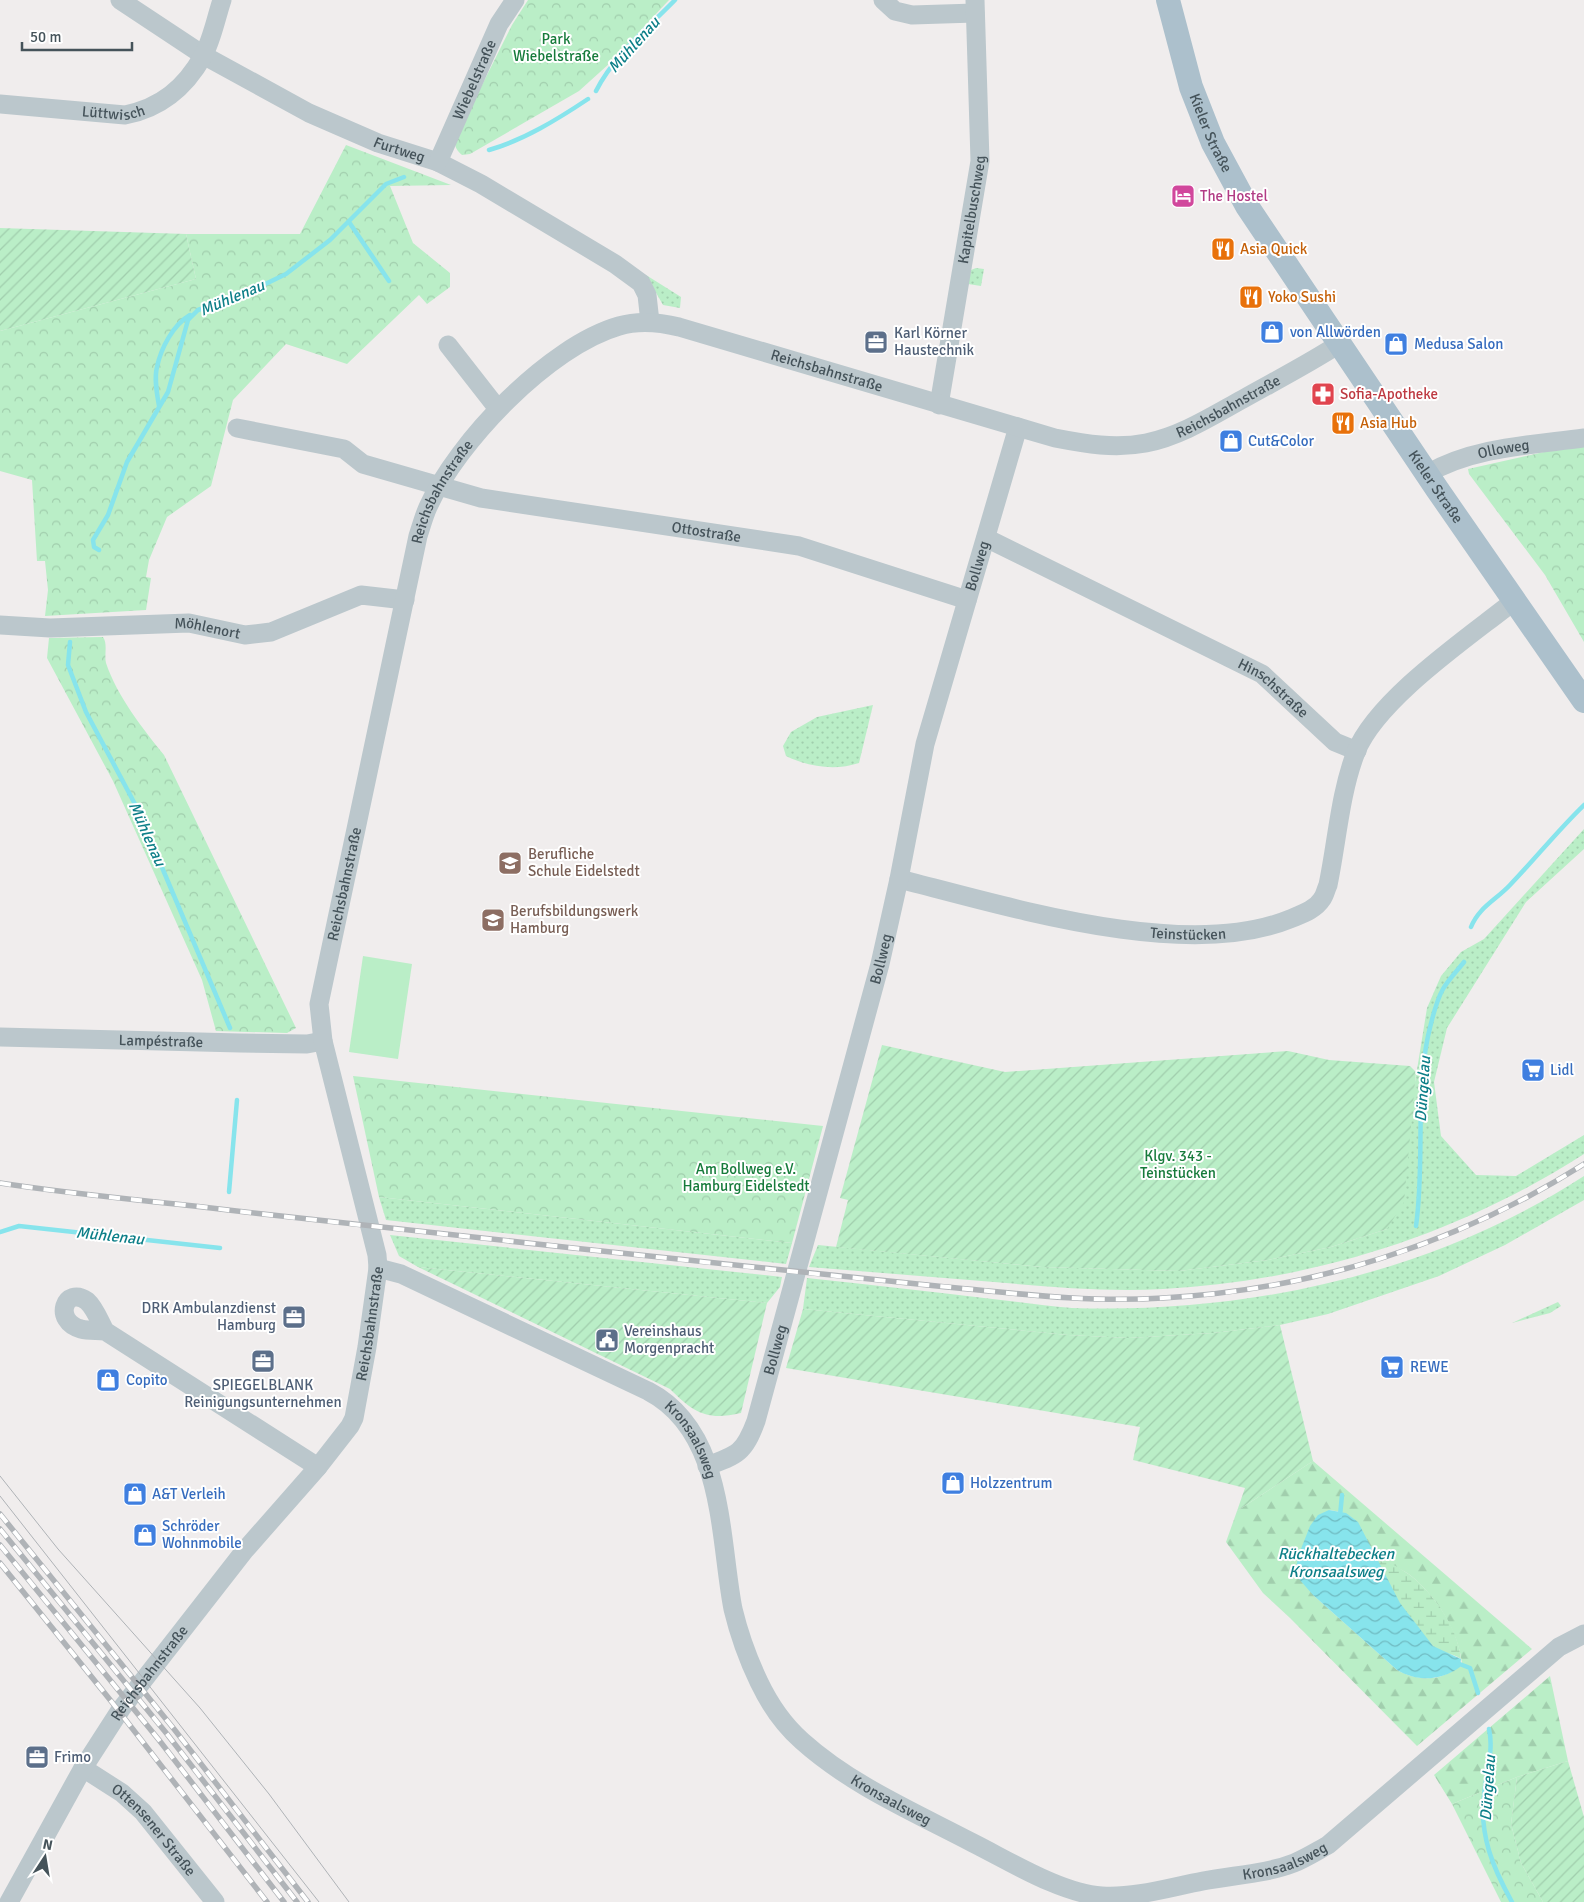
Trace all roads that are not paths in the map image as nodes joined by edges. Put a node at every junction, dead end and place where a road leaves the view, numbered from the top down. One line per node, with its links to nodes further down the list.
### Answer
1 (120, 0): 7 (street, Furtweg)
2 (222, 0): 7 (street, Lüttwisch)
3 (515, 0): 9 (street, Wiebelstraße)
4 (883, 0): 6 (street, Kapitelbuschweg)
5 (1168, 0): 11 (main road, Kieler Straße)
6 (975, 6): 13 (street, Kapitelbuschweg)
7 (203, 55): 8 (street, Lüttwisch); 9 (street, Furtweg)
8 (0, 104)
9 (438, 162): 10 (street, Furtweg)
10 (650, 322): 13 (street, Reichsbahnstraße); 14 (street, Reichsbahnstraße)
11 (1339, 344): 15 (street, Reichsbahnstraße); 18 (main road, Kieler Straße)
12 (448, 345): 14 (street)
13 (939, 405): 15 (street, Reichsbahnstraße)
14 (498, 409): 19 (street, Reichsbahnstraße)
15 (1018, 427): 20 (street, Bollweg)
16 (238, 428): 19 (street, Ottostraße)
17 (1584, 438): 18 (street, Olloweg)
18 (1427, 474): 23 (main road, Kieler Straße)
19 (440, 486): 21 (street, Reichsbahnstraße); 22 (street, Ottostraße)
20 (986, 538): 22 (street, Bollweg); 26 (street, Hinschstraße)
21 (404, 600): 24 (street, Möhlenort); 29 (street, Reichsbahnstraße)
22 (967, 600): 27 (street, Bollweg)
23 (1514, 600): 25 (main road, Kieler Straße); 26 (street)
24 (0, 625)
25 (1584, 701)
26 (1356, 751): 27 (street, Teinstücken)
27 (899, 879): 32 (street, Bollweg)
28 (0, 1037): 29 (street, Lampéstraße)
29 (323, 1041): 30 (street, Reichsbahnstraße)
30 (378, 1268): 32 (street, Kronsaalsweg); 33 (street, Reichsbahnstraße)
31 (105, 1331): 33 (street)
32 (707, 1466): 36 (street, Kronsaalsweg)
33 (318, 1467): 35 (street, Reichsbahnstraße)
34 (1584, 1634): 36 (street, Kronsaalsweg)
35 (83, 1768): 37 (street, Reichsbahnstraße); 38 (street, Ottensener Straße)
36 (1135, 1898)
37 (9, 1902)
38 (215, 1902)

